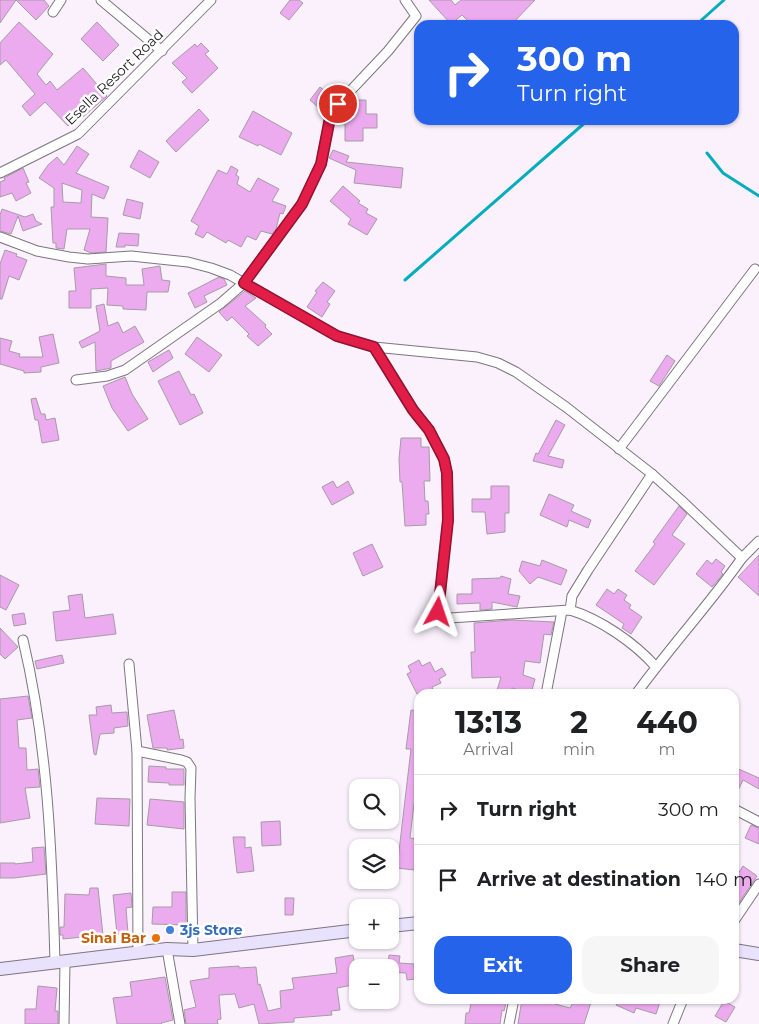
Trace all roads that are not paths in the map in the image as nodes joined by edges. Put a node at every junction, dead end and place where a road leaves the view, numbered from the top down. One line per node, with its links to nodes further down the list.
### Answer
1 (61, 0): 5 (street)
2 (101, 0): 6 (street)
3 (211, 0): 6 (street, Esella Resort Road)
4 (405, 0): 10 (street)
5 (53, 12)
6 (162, 51): 7 (street, Esella Resort Road)
7 (0, 173)
8 (0, 237): 10 (street)
9 (755, 269): 13 (street)
10 (244, 283): 11 (street); 12 (street)
11 (374, 347): 13 (street); 17 (street)
12 (76, 380)
13 (619, 449): 14 (street)
14 (652, 474): 16 (street); 17 (street)
15 (759, 541): 16 (street)
16 (742, 558): 20 (street)
17 (566, 610): 20 (street); 21 (street)
18 (23, 640): 36 (street)
19 (129, 664): 23 (street)
20 (656, 667): 22 (street)
21 (547, 689)
22 (640, 689)
23 (137, 751): 32 (street); 34 (street)
24 (739, 812): 25 (street)
25 (759, 822)
26 (759, 884): 27 (street)
27 (739, 914)
28 (414, 924): 29 (street)
29 (399, 925)
30 (349, 931): 32 (street)
31 (167, 949): 32 (street); 34 (street); 41 (street)
32 (192, 950)
33 (739, 951): 35 (street)
34 (138, 952): 36 (street)
35 (759, 954)
36 (60, 961): 37 (street); 40 (street)
37 (0, 969)
38 (513, 1004): 42 (street)
39 (681, 1004): 43 (street)
40 (64, 1024)
41 (180, 1024)
42 (509, 1024)
43 (674, 1024)

